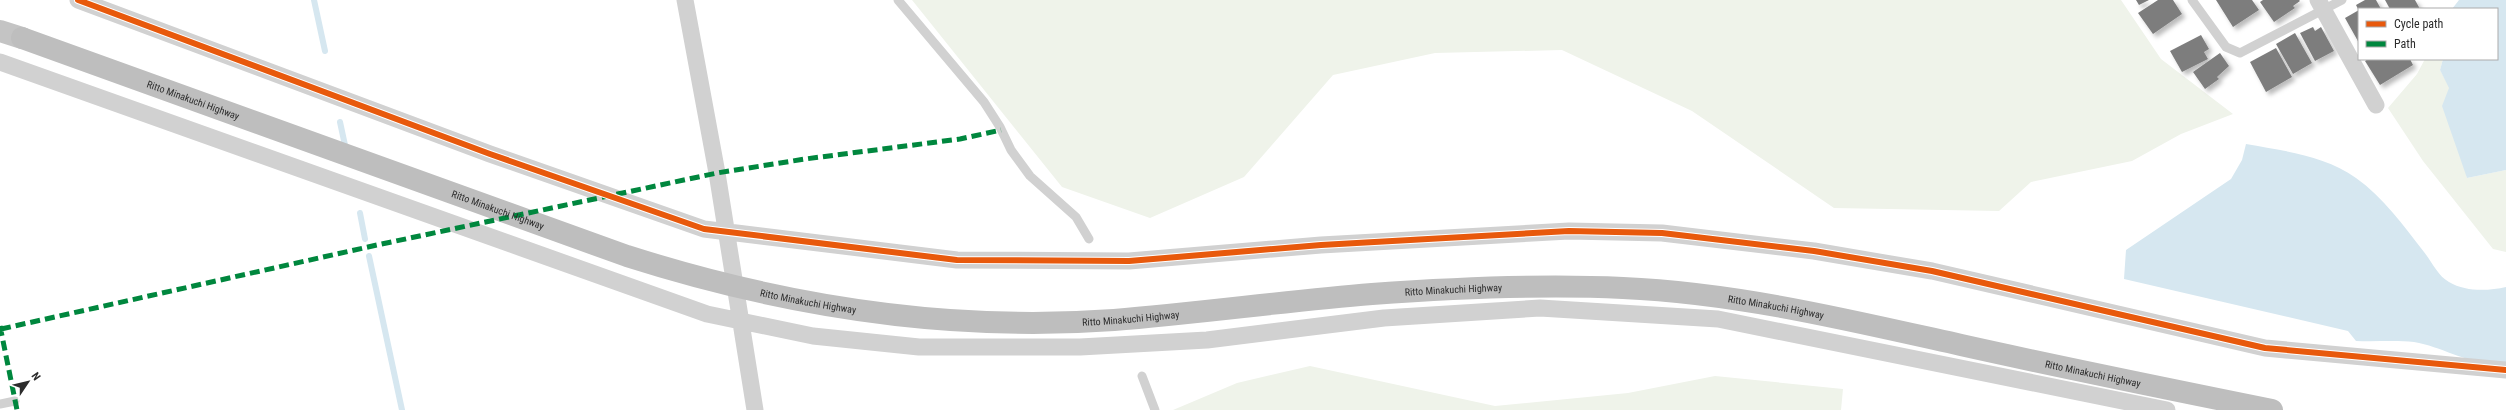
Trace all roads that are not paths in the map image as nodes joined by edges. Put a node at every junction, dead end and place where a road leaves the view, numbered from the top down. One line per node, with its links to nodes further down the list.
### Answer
1 (78, 0): 11 (street)
2 (685, 0): 11 (street)
3 (898, 0): 12 (lane)
4 (2192, 0): 6 (lane)
5 (2342, 0): 6 (lane)
6 (2320, 5): 10 (street)
7 (0, 31): 8 (main road)
8 (22, 38): 21 (highway, Ritto Minakuchi Highway)
9 (0, 62): 13 (street)
10 (2376, 105)
11 (727, 232): 13 (street); 14 (street)
12 (1089, 238)
13 (741, 320): 18 (street); 20 (street)
14 (2506, 370)
15 (1142, 376): 19 (lane)
16 (15, 401): 17 (lane)
17 (0, 404)
18 (755, 410)
19 (1155, 410)
20 (2167, 410)
21 (2272, 410)

